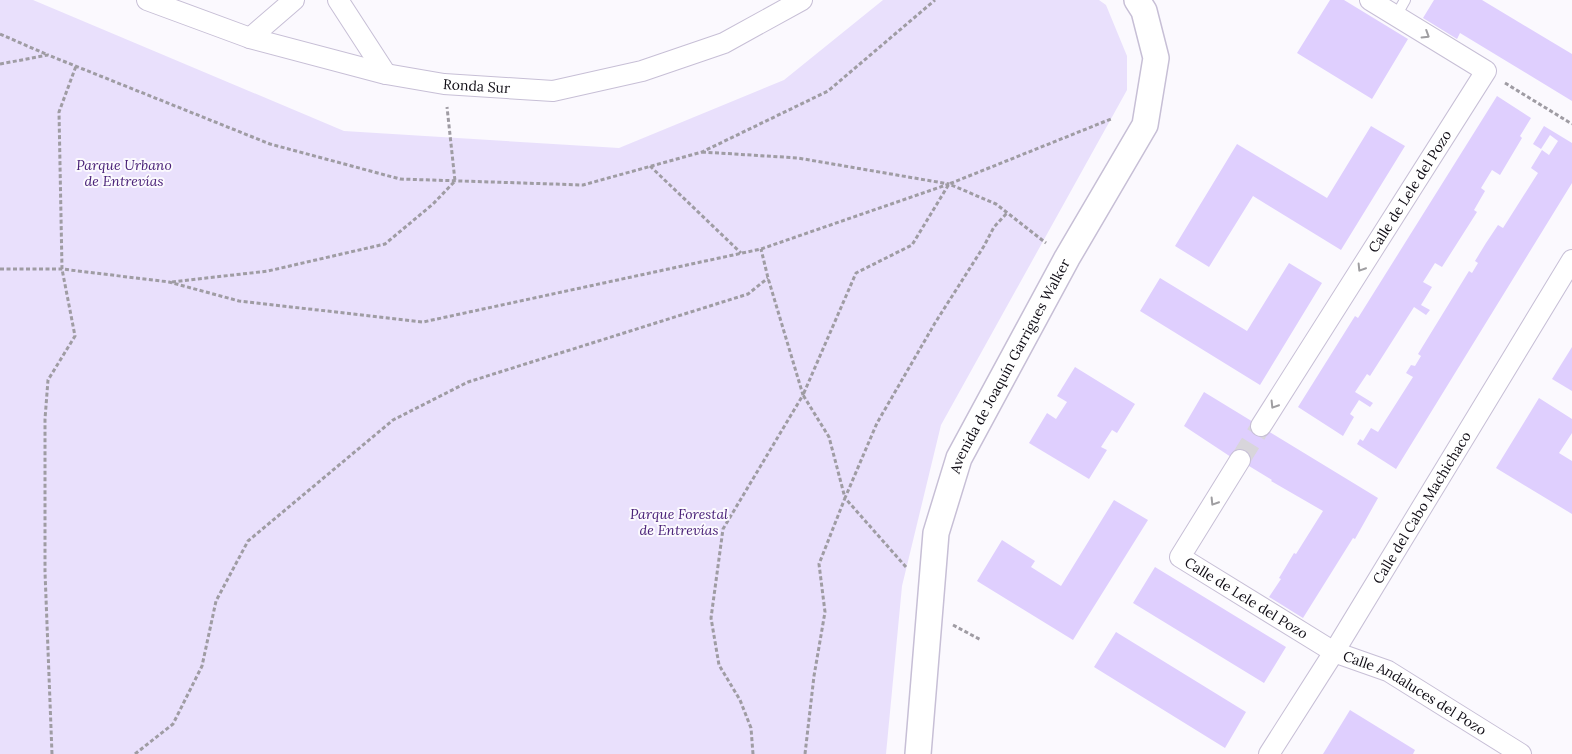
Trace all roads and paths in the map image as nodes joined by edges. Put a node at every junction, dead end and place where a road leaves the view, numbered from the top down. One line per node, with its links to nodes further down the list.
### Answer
1 (147, 0): 10 (street, Ronda Sur)
2 (294, 0): 10 (street)
3 (338, 0): 15 (street)
4 (802, 0): 16 (street, Ronda Sur)
5 (935, 0): 19 (path)
6 (1137, 0): 26 (street, Avenida de Joaquín Garrigues Walker)
7 (1370, 0): 8 (street)
8 (1400, 8): 14 (street, one-way to 14)
9 (0, 34): 11 (path)
10 (250, 38): 15 (street, Ronda Sur)
11 (48, 55): 12 (path); 13 (path)
12 (0, 64)
13 (76, 66): 21 (path); 29 (path)
14 (1486, 71): 18 (path); 33 (street, Calle de Lele del Pozo, one-way to 33)
15 (386, 74): 16 (street, Ronda Sur)
16 (444, 84): 21 (path)
17 (1111, 119): 22 (path)
18 (1572, 124)
19 (702, 152): 20 (path); 22 (path)
20 (650, 166): 21 (path); 25 (path)
21 (456, 181): 31 (path)
22 (949, 184): 23 (path); 24 (path); 32 (path)
23 (1007, 213): 26 (path); 35 (path)
24 (761, 249): 25 (path); 30 (path)
25 (741, 253): 31 (path)
26 (1066, 258): 42 (street, Avenida de Joaquín Garrigues Walker)
27 (1572, 260): 37 (street, Calle del Cabo Machichaco)
28 (0, 269): 29 (path)
29 (62, 269): 31 (path); 38 (path)
30 (768, 278): 32 (path); 39 (path)
31 (169, 282)
32 (803, 395): 35 (path); 40 (path)
33 (1261, 426)
34 (1240, 460): 37 (street, Calle de Lele del Pozo, one-way to 37)
35 (845, 498): 36 (path); 41 (path)
36 (906, 567)
37 (1334, 652): 43 (street, Calle del Cabo Machichaco); 44 (street, Calle Andaluces del Pozo)
38 (52, 754)
39 (135, 754)
40 (753, 754)
41 (805, 754)
42 (918, 754)
43 (1269, 754)
44 (1521, 754)

